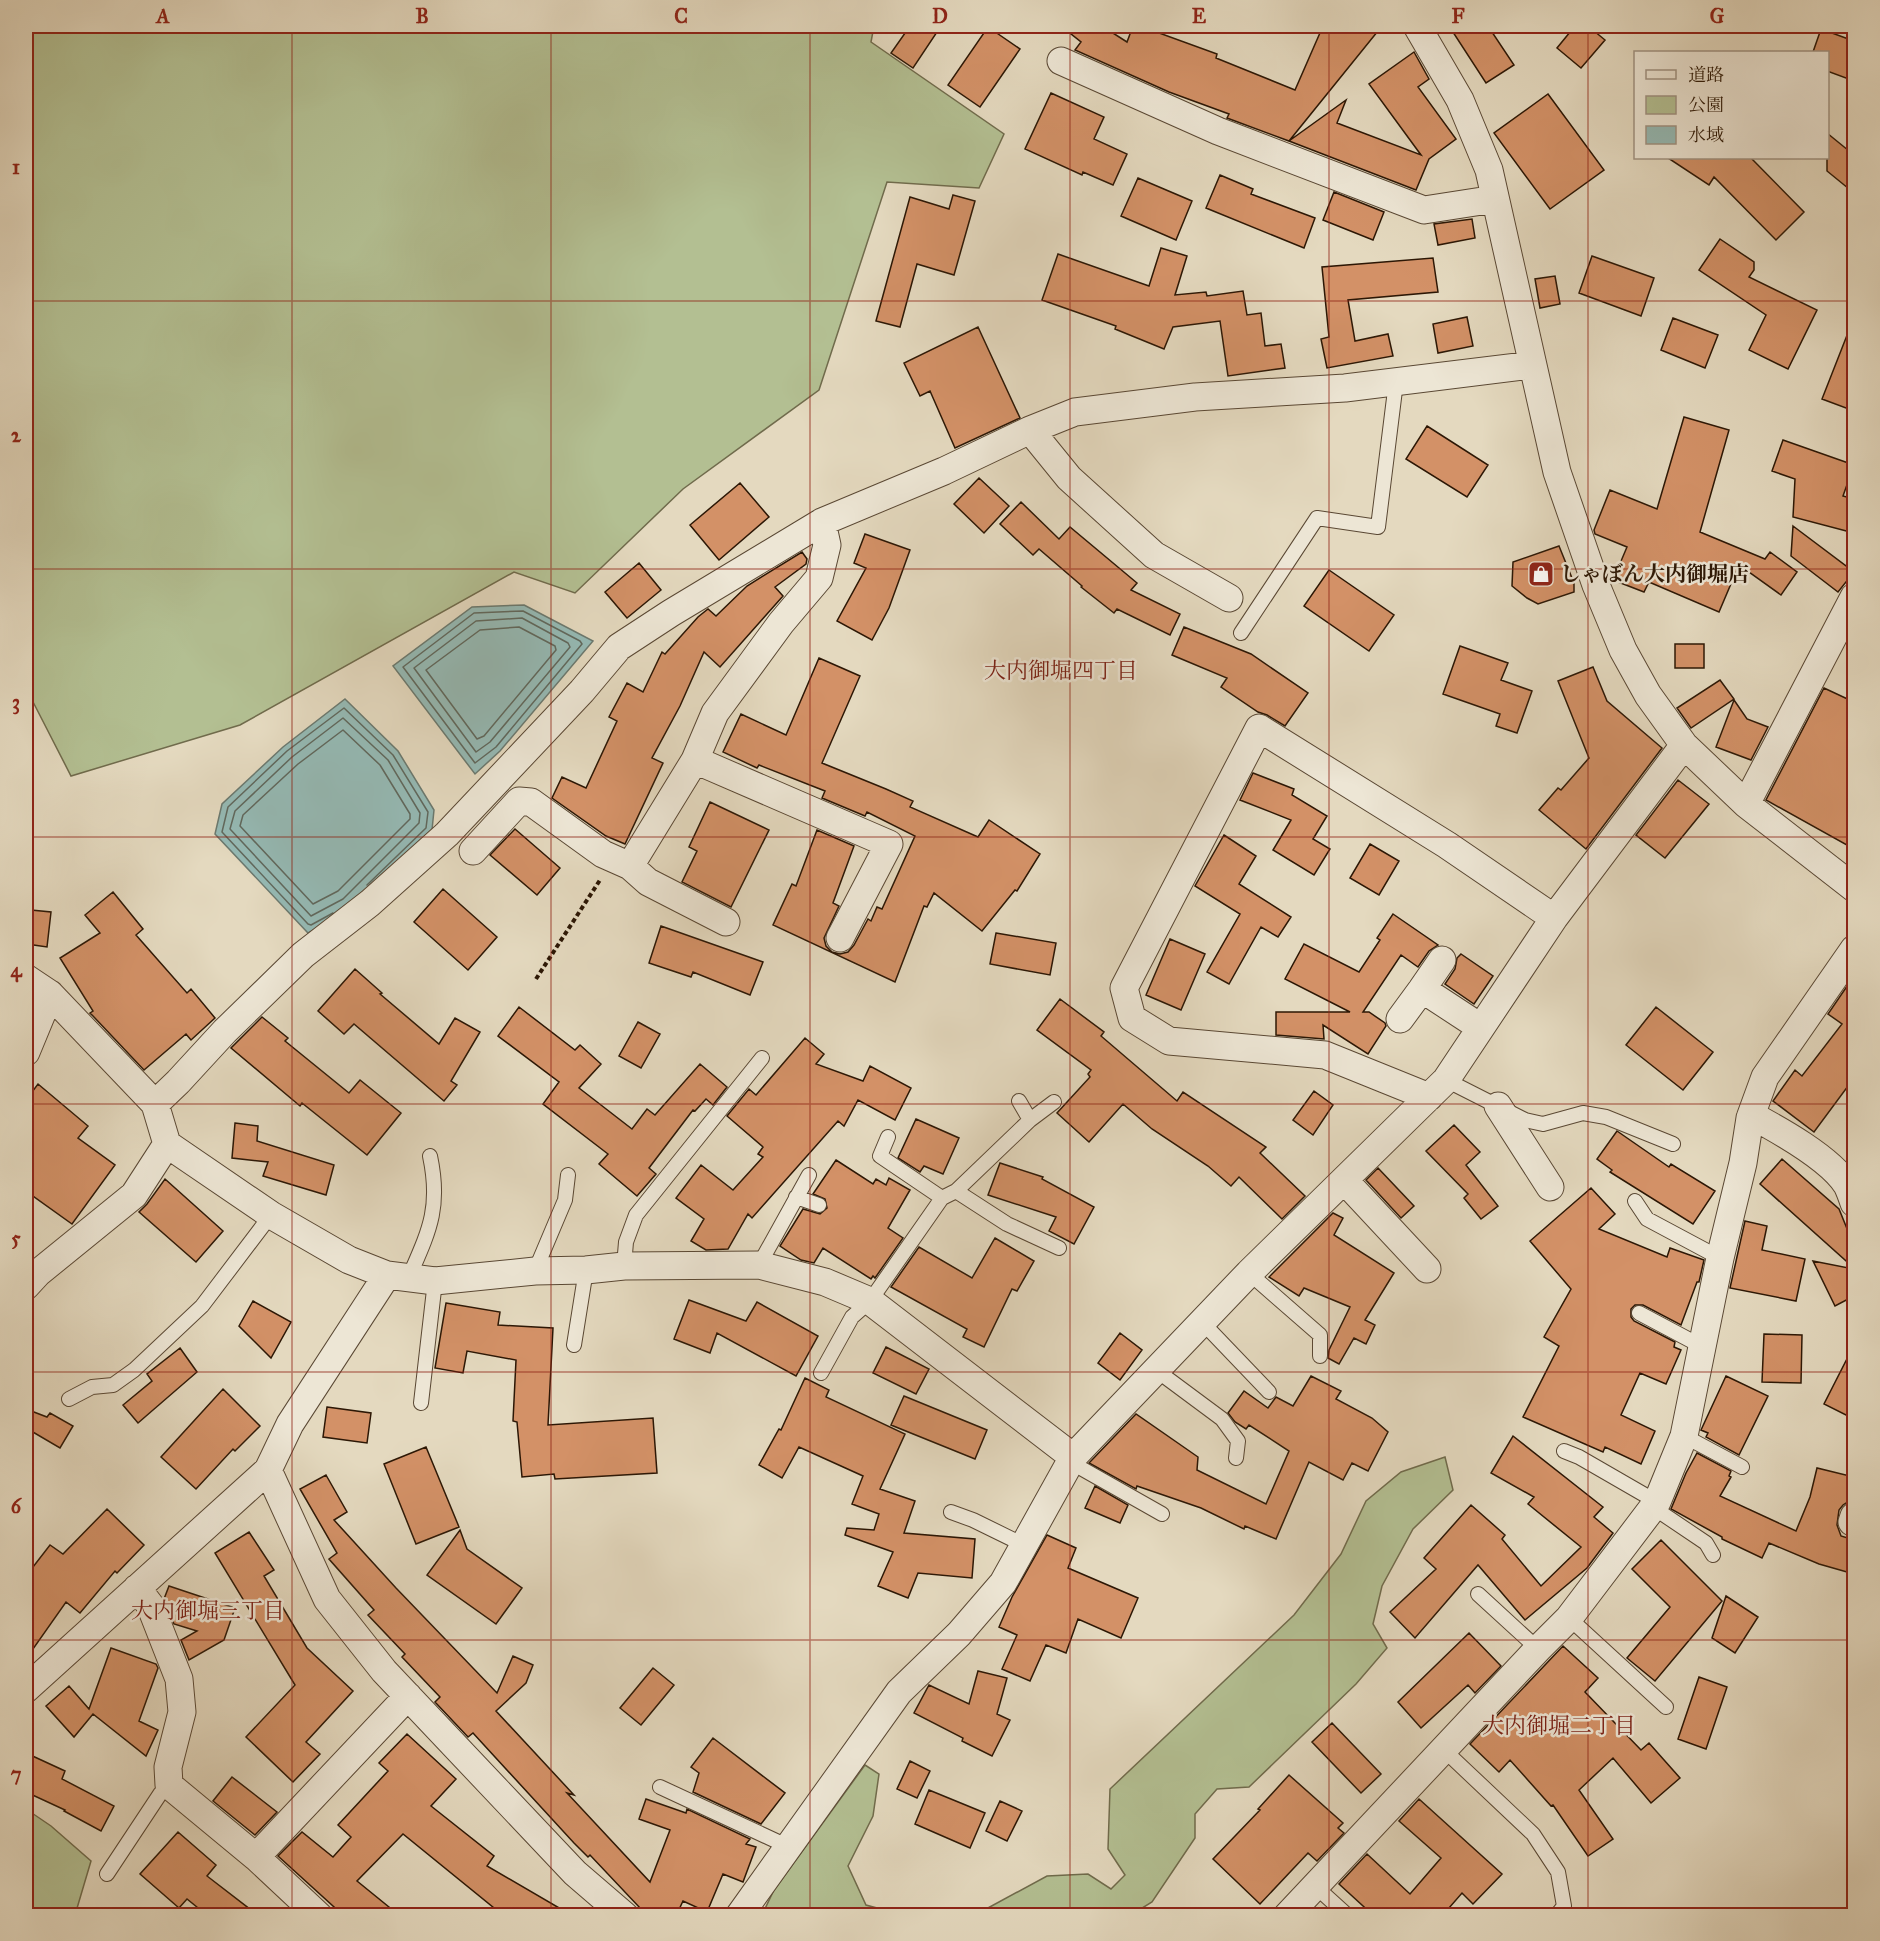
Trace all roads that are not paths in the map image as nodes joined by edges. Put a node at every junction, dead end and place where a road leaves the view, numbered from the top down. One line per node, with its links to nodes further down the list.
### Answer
1 (1417, 26): 3 (street)
2 (1061, 61): 3 (street)
3 (1495, 199): 4 (street)
4 (1532, 365): 5 (street); 11 (street)
5 (1395, 382): 6 (street); 10 (lane)
6 (1030, 430): 7 (street); 9 (street)
7 (822, 522): 12 (street); 32 (street)
8 (1854, 597): 13 (street)
9 (1229, 598)
10 (1241, 633)
11 (1684, 745): 13 (street); 17 (street)
12 (694, 760): 15 (street); 19 (street)
13 (1746, 804): 16 (street)
14 (473, 851): 15 (street)
15 (614, 868): 18 (street)
16 (1854, 888)
17 (1554, 918): 26 (street); 29 (street)
18 (726, 922)
19 (840, 938)
20 (1854, 949): 34 (street)
21 (1442, 960): 23 (street)
22 (26, 978): 24 (street)
23 (1422, 989): 25 (street); 26 (street)
24 (50, 994): 27 (street); 32 (street)
25 (1400, 1019)
26 (1480, 1027): 29 (street)
27 (26, 1052)
28 (762, 1058): 54 (lane)
29 (1437, 1088): 33 (lane); 42 (street)
30 (1019, 1101): 35 (lane)
31 (1054, 1102): 35 (lane)
32 (154, 1104): 37 (street)
33 (1498, 1106): 38 (lane); 43 (street)
34 (1751, 1115): 48 (street); 52 (street)
35 (1030, 1120): 44 (lane)
36 (888, 1137): 46 (lane)
37 (167, 1144): 50 (street); 61 (street)
38 (1673, 1144)
39 (430, 1156): 59 (lane)
40 (568, 1175): 57 (lane)
41 (809, 1175): 45 (lane)
42 (1344, 1180): 55 (street); 58 (street)
43 (1550, 1187)
44 (956, 1191): 46 (lane); 51 (lane)
45 (796, 1197): 49 (lane); 53 (lane)
46 (942, 1198): 62 (lane)
47 (1635, 1201): 52 (lane)
48 (1854, 1203)
49 (819, 1205)
50 (271, 1215): 59 (street); 71 (lane)
51 (1059, 1248)
52 (1720, 1258): 66 (street)
53 (759, 1265): 54 (street); 62 (street)
54 (624, 1266): 56 (street)
55 (1426, 1269)
56 (586, 1270): 57 (street); 65 (lane)
57 (535, 1271): 60 (street)
58 (1249, 1273): 64 (street); 67 (lane)
59 (398, 1276): 60 (street); 78 (street)
60 (435, 1281): 72 (lane)
61 (26, 1286)
62 (870, 1301): 69 (lane); 75 (street)
63 (1639, 1313): 66 (lane)
64 (1202, 1322): 68 (street); 70 (lane)
65 (574, 1345)
66 (1703, 1347): 73 (street)
67 (1320, 1356)
68 (1156, 1370): 75 (street); 76 (lane)
69 (821, 1373)
70 (1269, 1392)
71 (69, 1399)
72 (421, 1403)
73 (1684, 1436): 77 (lane); 79 (street)
74 (1564, 1451): 79 (lane)
75 (1073, 1457): 81 (lane); 82 (street)
76 (1236, 1458)
77 (1742, 1467)
78 (268, 1470): 84 (street); 89 (street)
79 (1656, 1505): 83 (lane); 86 (street)
80 (951, 1512): 82 (lane)
81 (1162, 1514)
82 (1024, 1545): 94 (street)
83 (1713, 1555)
84 (138, 1588): 88 (street); 92 (street)
85 (1478, 1594): 87 (lane)
86 (1569, 1618): 87 (street); 90 (lane)
87 (1538, 1648): 91 (street)
88 (26, 1689)
89 (408, 1696): 95 (street); 99 (street)
90 (1666, 1707)
91 (1443, 1749): 97 (street); 103 (lane)
92 (169, 1785): 95 (street); 96 (lane)
93 (660, 1786): 94 (lane)
94 (787, 1846): 100 (street)
95 (256, 1857): 98 (street)
96 (106, 1874)
97 (1315, 1886): 101 (street); 102 (lane)
98 (316, 1915)
99 (625, 1916)
100 (739, 1916)
101 (1287, 1916)
102 (1348, 1916)
103 (1556, 1916)

